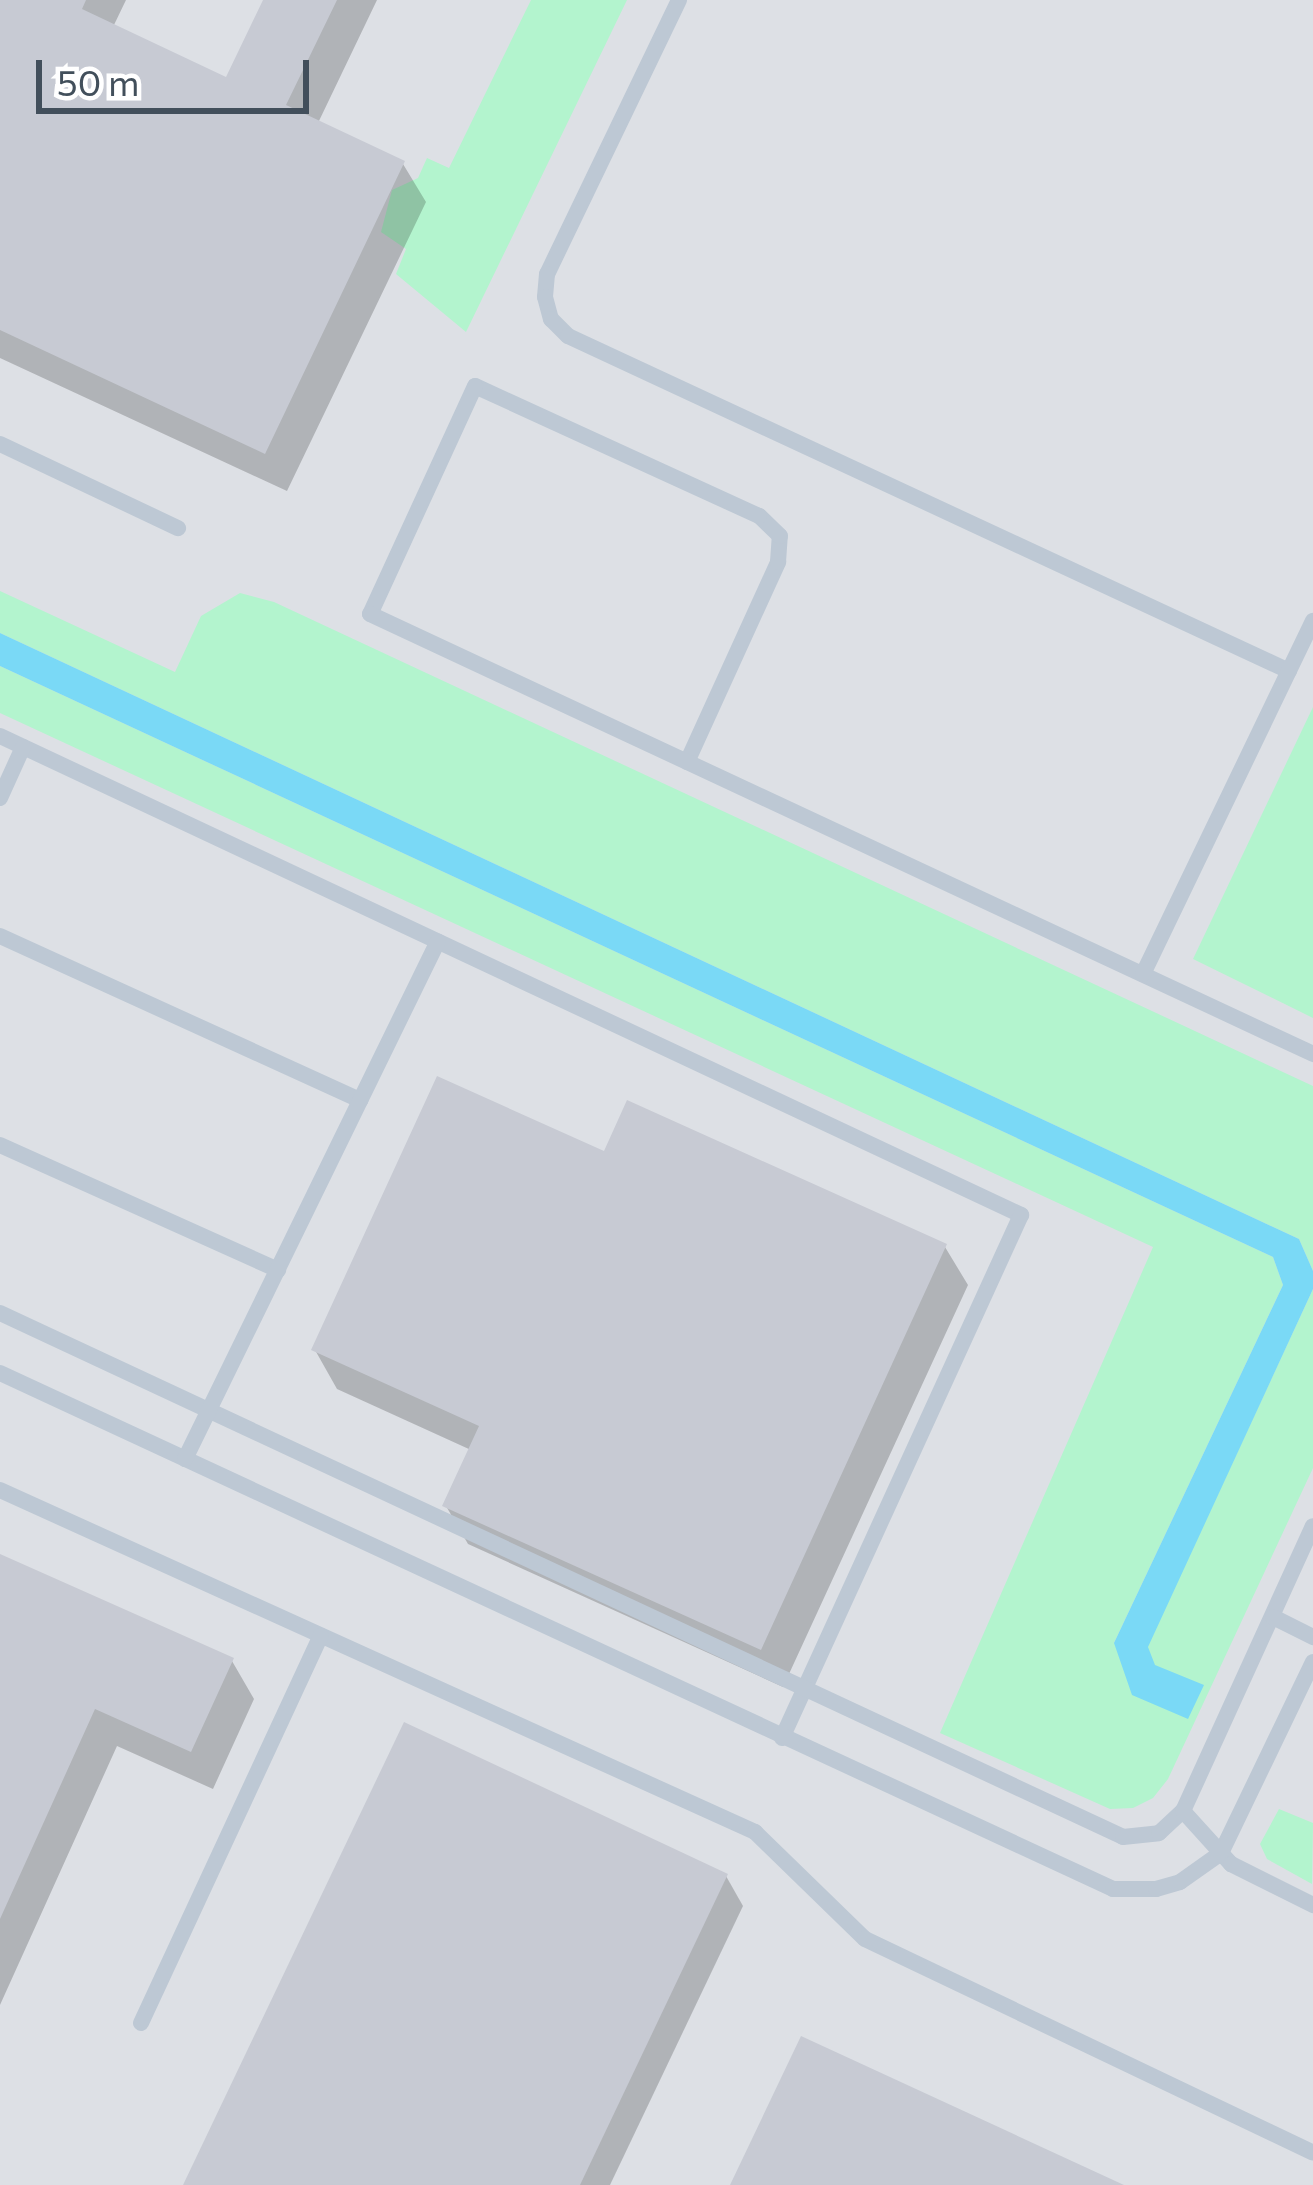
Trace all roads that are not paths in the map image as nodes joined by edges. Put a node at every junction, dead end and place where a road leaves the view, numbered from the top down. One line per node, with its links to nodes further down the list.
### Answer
1 (679, 0): 5 (lane)
2 (0, 444): 3 (lane)
3 (178, 528)
4 (1313, 621): 5 (lane)
5 (1289, 671): 12 (lane)
6 (0, 736): 7 (lane)
7 (23, 747): 9 (lane); 11 (lane)
8 (686, 762): 8 (lane); 12 (lane)
9 (0, 798)
10 (0, 936): 14 (lane)
11 (437, 941): 14 (lane); 27 (lane)
12 (1143, 974): 13 (lane)
13 (1313, 1054)
14 (360, 1100): 16 (lane)
15 (0, 1145): 16 (lane)
16 (278, 1270): 19 (lane)
17 (0, 1313): 19 (lane)
18 (0, 1372): 20 (lane)
19 (208, 1411): 20 (lane); 27 (lane)
20 (185, 1459): 28 (lane)
21 (0, 1490): 24 (lane)
22 (1313, 1526): 23 (lane)
23 (1273, 1617): 25 (lane); 29 (lane)
24 (320, 1636): 32 (lane); 33 (lane)
25 (1313, 1637)
26 (1313, 1662): 30 (lane)
27 (803, 1691): 28 (lane); 29 (lane)
28 (782, 1738): 30 (lane)
29 (1183, 1811): 30 (lane)
30 (1221, 1853): 31 (lane)
31 (1313, 1905)
32 (141, 2023)
33 (1313, 2153)

